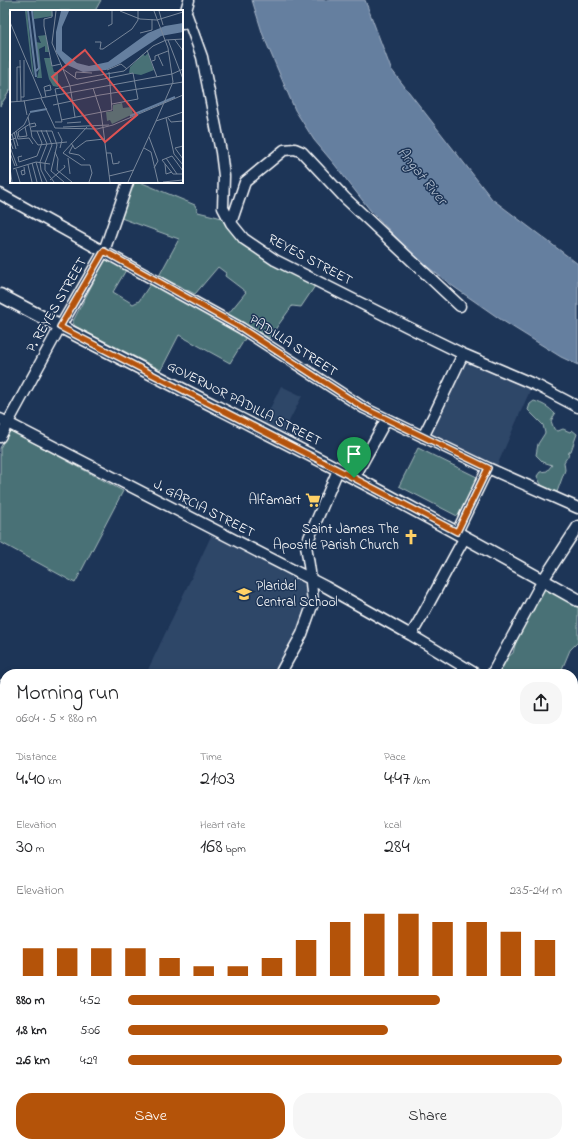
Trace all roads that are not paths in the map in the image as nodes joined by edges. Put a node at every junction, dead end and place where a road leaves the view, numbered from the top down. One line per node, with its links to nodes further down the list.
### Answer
1 (189, 0): 2 (street)
2 (186, 12): 3 (street); 6 (street, REYES STREET)
3 (183, 21)
4 (128, 183): 7 (street, P. REYES STREET)
5 (0, 194): 7 (street, PADILLA STREET)
6 (231, 224): 9 (street); 11 (street, REYES STREET)
7 (104, 251): 10 (street, P. REYES STREET); 13 (street, PADILLA STREET)
8 (0, 295): 10 (main road, GOVERNOR PADILLA STREET)
9 (460, 306)
10 (60, 327): 14 (street, P. REYES STREET); 18 (main road, GOVERNOR PADILLA STREET)
11 (462, 354): 12 (street, REYES STREET); 16 (street)
12 (578, 407)
13 (386, 420): 16 (street, PADILLA STREET); 19 (street)
14 (4, 421): 15 (street, P. REYES STREET); 23 (street, J. GARCIA STREET)
15 (0, 437)
16 (423, 437): 17 (street, PADILLA STREET)
17 (488, 468): 20 (street, PADILLA STREET); 22 (street)
18 (338, 470): 19 (main road, GOVERNOR PADILLA STREET); 23 (street)
19 (354, 478): 22 (main road, GOVERNOR PADILLA STREET)
20 (578, 508)
21 (578, 526): 24 (street)
22 (461, 534): 24 (main road, GOVERNOR PADILLA STREET); 28 (street)
23 (311, 580): 25 (street, J. GARCIA STREET); 27 (street)
24 (543, 580): 26 (main road, GOVERNOR PADILLA STREET); 31 (street)
25 (326, 587): 27 (street); 28 (street, J. GARCIA STREET)
26 (578, 600)
27 (313, 603): 29 (street)
28 (411, 635): 30 (street, J. GARCIA STREET)
29 (283, 669)
30 (468, 669)
31 (495, 669)

